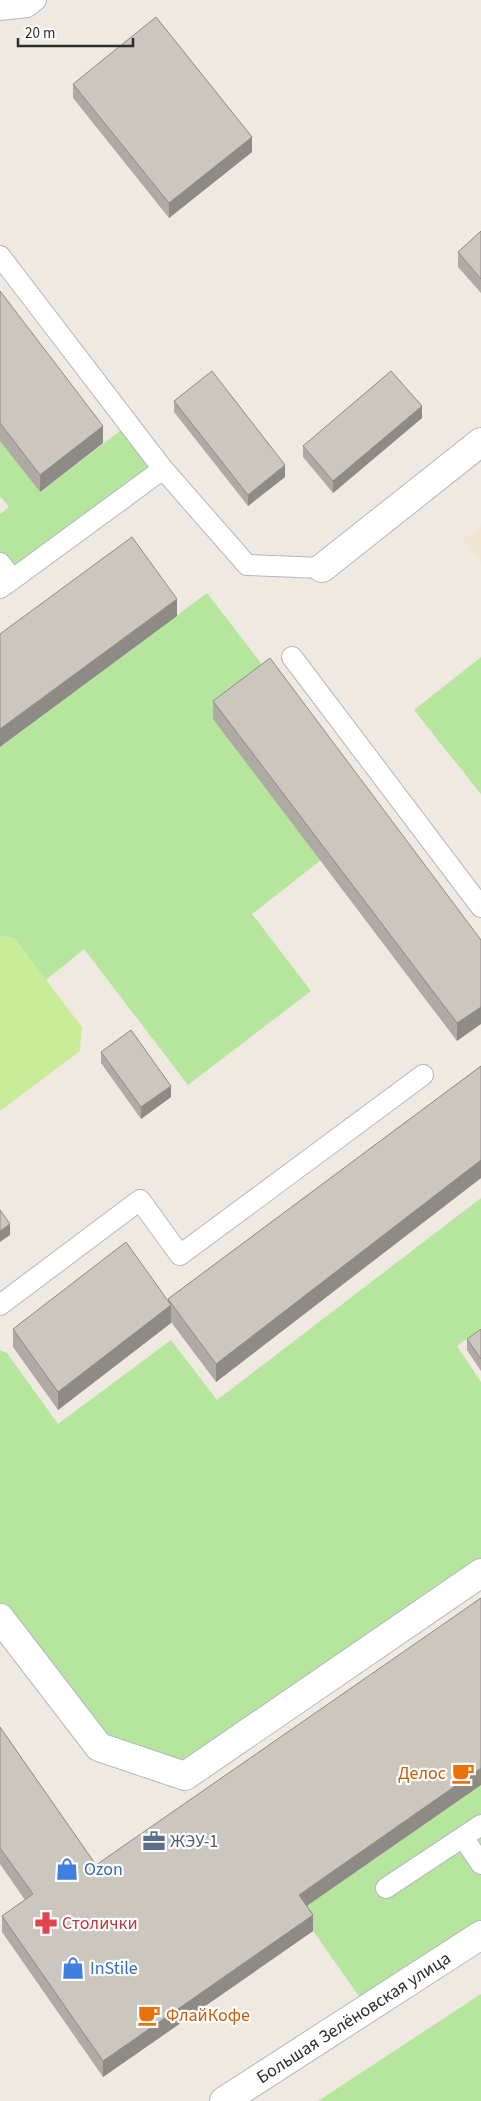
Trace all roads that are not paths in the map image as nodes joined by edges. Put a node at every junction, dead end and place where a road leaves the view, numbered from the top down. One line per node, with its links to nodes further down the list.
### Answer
1 (36, 0): 2 (lane)
2 (0, 10)
3 (0, 256): 5 (lane)
4 (481, 442): 7 (street)
5 (163, 469): 7 (lane); 8 (lane)
6 (0, 562): 8 (lane)
7 (322, 568)
8 (6, 583)
9 (292, 657): 10 (lane)
10 (481, 907)
11 (423, 1075): 12 (lane)
12 (0, 1305)
13 (481, 1573): 14 (street)
14 (0, 1618)
15 (481, 1825): 16 (lane)
16 (463, 1837): 17 (lane); 18 (lane)
17 (481, 1864)
18 (386, 1888)
19 (481, 1935): 20 (street, Большая Зелёновская улица)
20 (224, 2101)

